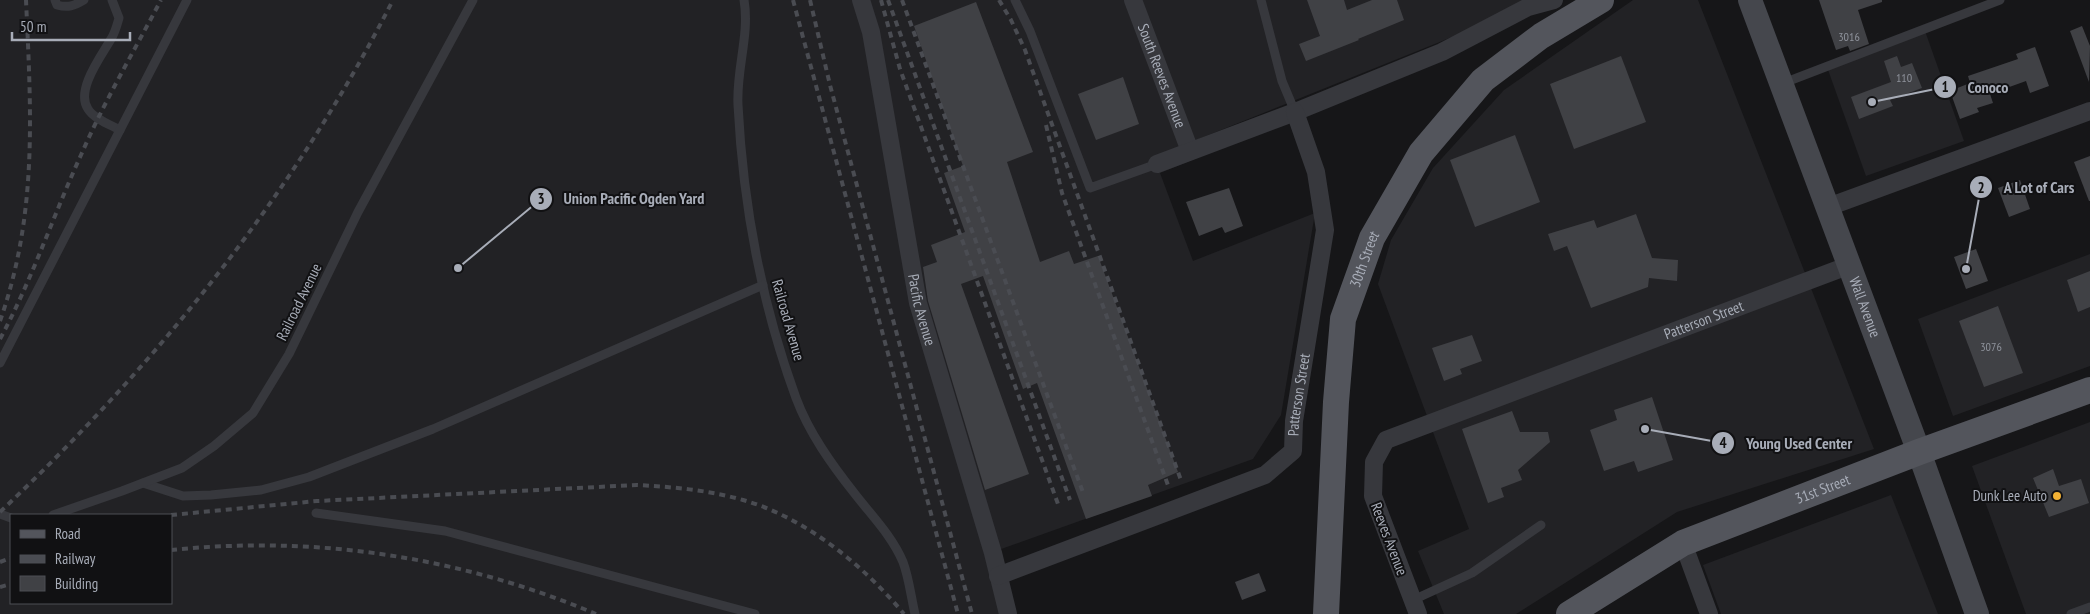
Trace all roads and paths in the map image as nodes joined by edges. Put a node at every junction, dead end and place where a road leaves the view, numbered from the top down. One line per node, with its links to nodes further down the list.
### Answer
1 (55, 0): 2 (lane)
2 (84, 0)
3 (112, 0): 18 (lane)
4 (187, 0): 18 (lane)
5 (473, 0): 28 (lane, Railroad Avenue)
6 (744, 0): 23 (lane, Railroad Avenue)
7 (861, 0): 33 (street, Pacific Avenue)
8 (1015, 0): 20 (lane)
9 (1133, 0): 19 (street, South Reeves Avenue)
10 (1261, 0): 17 (lane)
11 (1554, 0): 17 (street)
12 (1601, 0): 36 (main road, 30th Street)
13 (1750, 0): 15 (main road, Wall Avenue)
14 (2000, 0): 15 (lane)
15 (1781, 84): 21 (main road, Wall Avenue)
16 (2090, 111): 21 (street)
17 (1295, 112): 19 (street); 33 (street, Patterson Street)
18 (120, 130): 24 (lane)
19 (1190, 151): 20 (street)
20 (1157, 164)
21 (1828, 207): 22 (main road, Wall Avenue)
22 (1850, 265): 26 (main road, Wall Avenue); 27 (street, Patterson Street)
23 (763, 285): 28 (lane); 38 (lane, Railroad Avenue)
24 (0, 363)
25 (2090, 390): 26 (main road, 31st Street)
26 (1919, 452): 32 (main road, 31st Street); 42 (main road, Wall Avenue)
27 (1374, 462): 34 (street, Reeves Avenue)
28 (143, 483): 30 (lane, Railroad Avenue)
29 (316, 513): 37 (lane)
30 (56, 514)
31 (1542, 525): 34 (lane)
32 (1683, 543): 40 (main road, 31st Street); 41 (street)
33 (998, 576): 39 (street, Pacific Avenue)
34 (1415, 607)
35 (2090, 607): 43 (lane)
36 (1326, 610)
37 (755, 614)
38 (915, 614)
39 (1008, 614)
40 (1569, 614)
41 (1709, 614)
42 (1977, 614)
43 (2071, 614)

